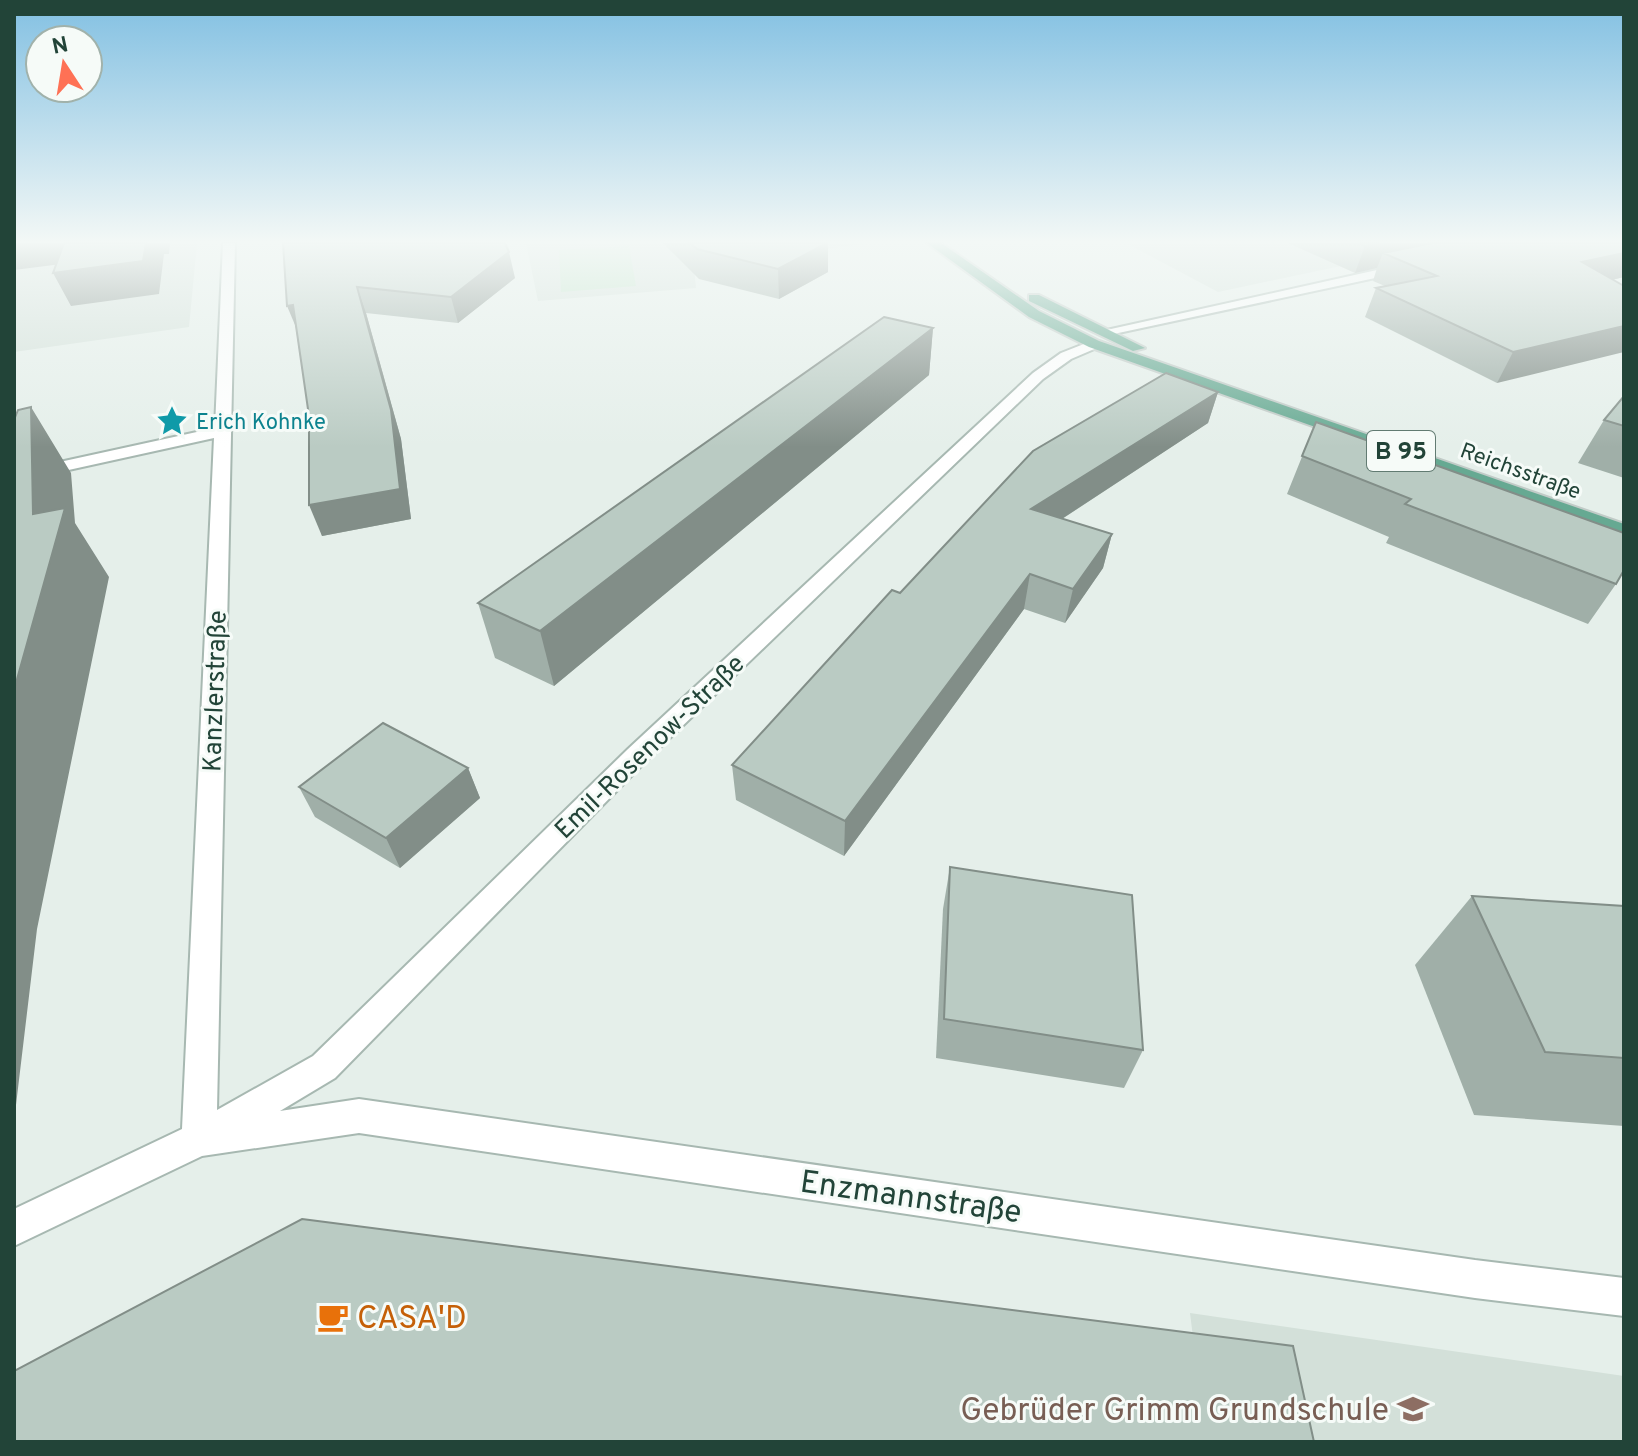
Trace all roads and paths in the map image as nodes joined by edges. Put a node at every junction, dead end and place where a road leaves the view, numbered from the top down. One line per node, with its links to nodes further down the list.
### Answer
1 (227, 311): 5 (street, Kanzlerstraße)
2 (1030, 311): 4 (main road, Reichsstraße / B 95)
3 (1220, 311): 4 (street, Emil-Rosenow-Straße)
4 (1102, 338): 7 (main road, Reichsstraße / B 95); 8 (street, Emil-Rosenow-Straße)
5 (223, 431): 6 (street); 8 (street, Kanzlerstraße)
6 (14, 477)
7 (1624, 530)
8 (199, 1139): 9 (street); 10 (street, Enzmannstraße)
9 (14, 1228)
10 (1624, 1297)

